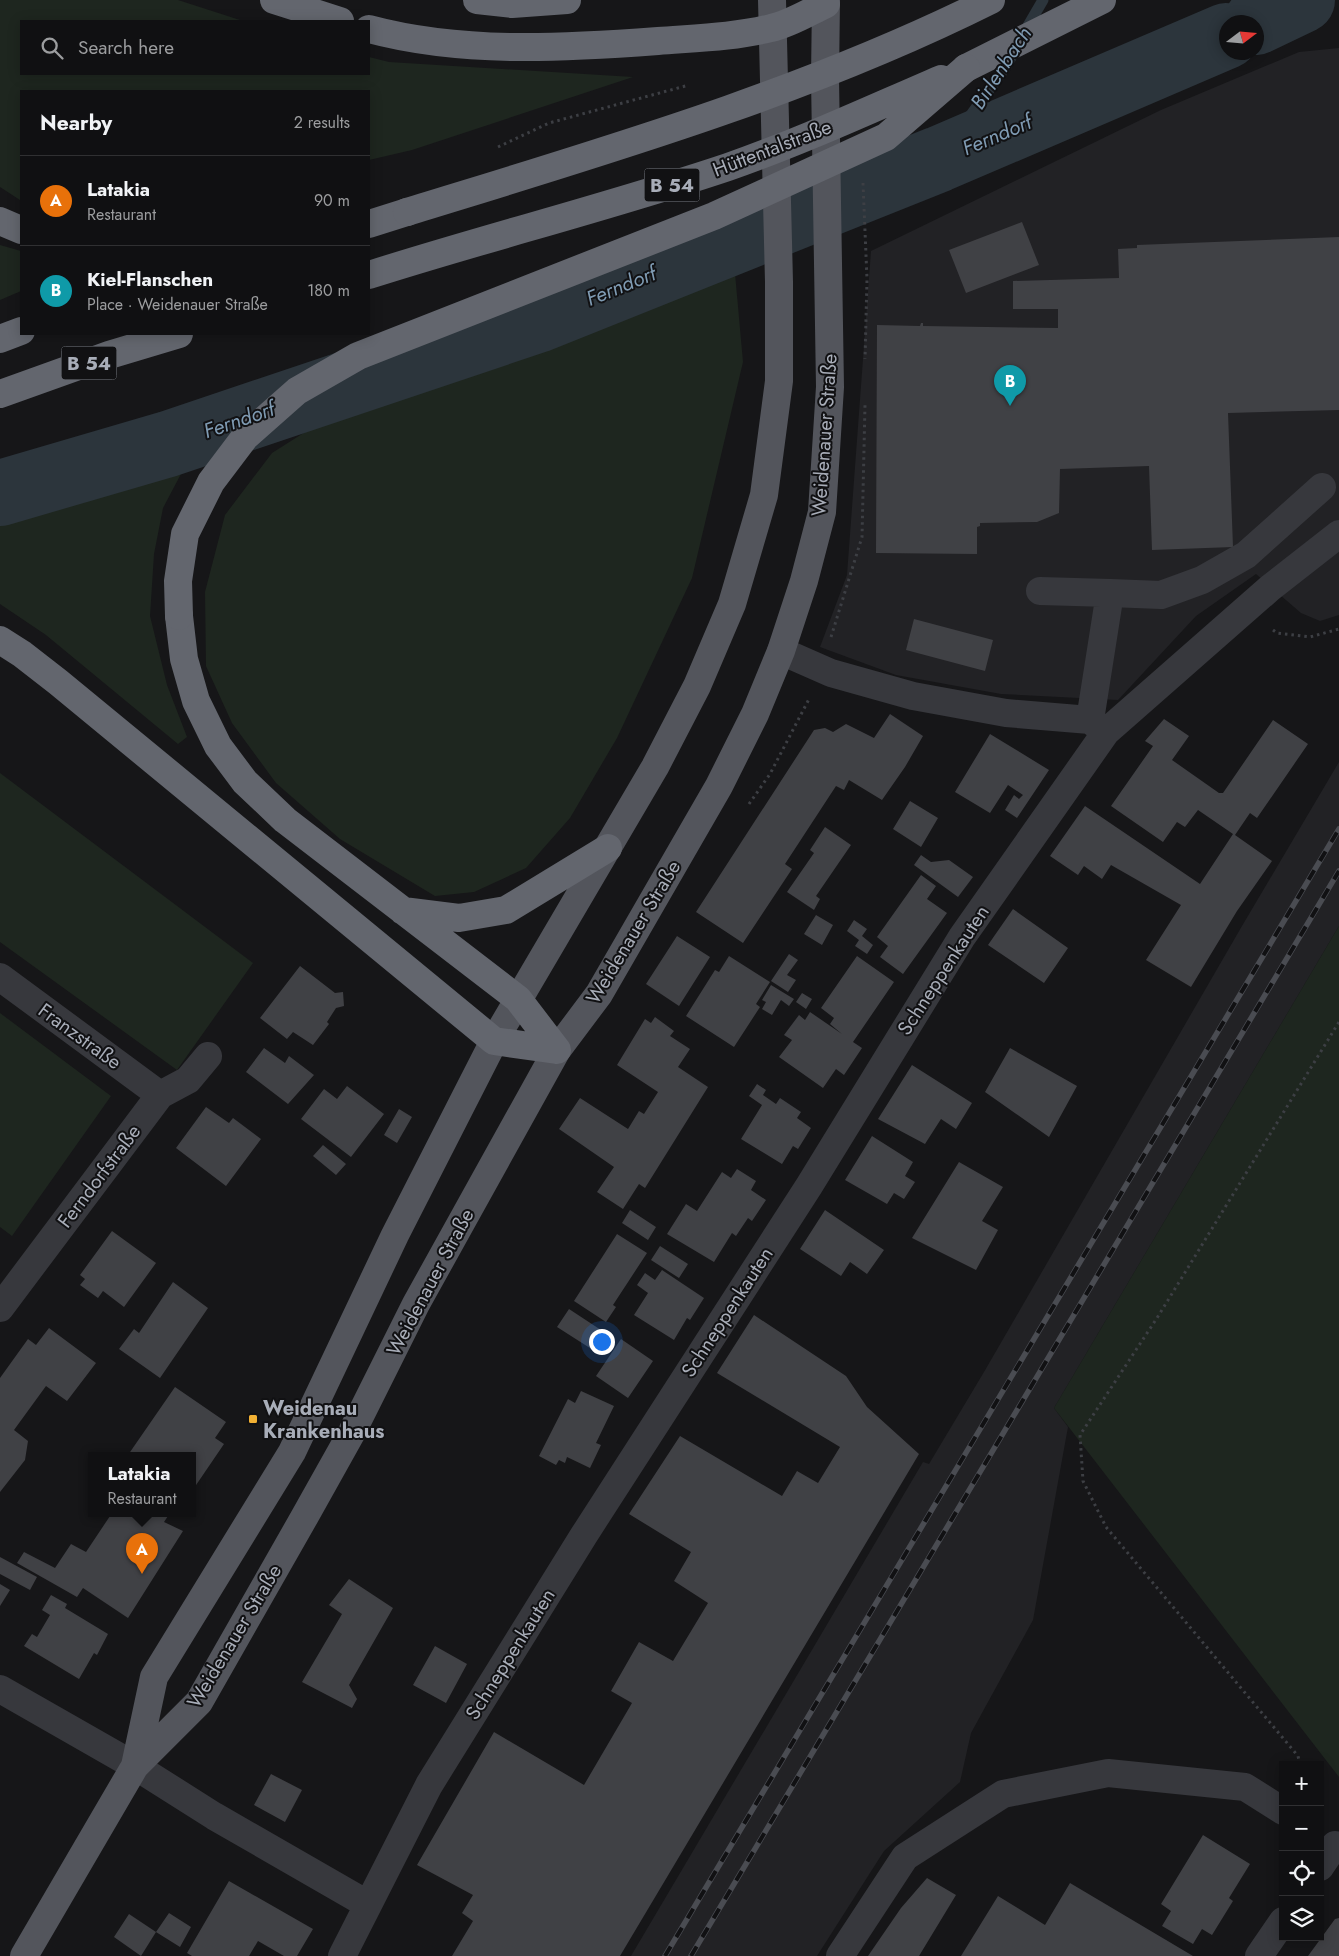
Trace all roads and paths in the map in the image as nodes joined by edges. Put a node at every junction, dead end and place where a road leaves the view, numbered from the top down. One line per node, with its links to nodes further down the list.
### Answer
1 (274, 0): 8 (highway)
2 (477, 0): 3 (highway)
3 (567, 0)
4 (772, 0): 9 (main road, Weidenauer Straße)
5 (991, 0): 12 (highway, B 54, bridge)
6 (1102, 0): 11 (highway, Hüttentalstraße / B 54)
7 (823, 1): 9 (highway); 29 (main road, Weidenauer Straße, bridge)
8 (337, 20)
9 (773, 28): 10 (highway); 31 (main road, Weidenauer Straße, bridge)
10 (370, 29)
11 (966, 68): 17 (highway, Hüttentalstraße / B 54, bridge); 32 (highway, bridge)
12 (407, 212): 13 (highway); 15 (highway, B 54)
13 (370, 215)
14 (0, 222): 16 (highway)
15 (370, 224)
16 (20, 230)
17 (370, 275)
18 (20, 332): 20 (highway)
19 (176, 335): 21 (highway, B 54)
20 (0, 339)
21 (0, 394)
22 (1322, 487): 25 (street)
23 (1339, 534): 26 (street, Schneppenkauten)
24 (1040, 591): 25 (street)
25 (1110, 593): 30 (street)
26 (1243, 611): 27 (path); 30 (street, Schneppenkauten)
27 (1339, 629)
28 (0, 640): 36 (highway)
29 (781, 650): 30 (street); 37 (main road, Weidenauer Straße)
30 (1098, 726): 45 (street, Schneppenkauten)
31 (608, 848): 32 (highway); 34 (main road, Weidenauer Straße)
32 (401, 911): 34 (highway)
33 (0, 977): 39 (street, Franzstraße)
34 (518, 999): 36 (main road, Weidenauer Straße); 37 (highway)
35 (1339, 1022): 42 (path)
36 (494, 1041): 37 (highway); 43 (main road, Weidenauer Straße)
37 (557, 1050): 43 (main road, Weidenauer Straße)
38 (208, 1056): 39 (street, Ferndorfstraße)
39 (160, 1095): 40 (street, Ferndorfstraße)
40 (0, 1308)
41 (0, 1690): 43 (street)
42 (1299, 1761)
43 (135, 1766): 45 (street); 47 (main road, Weidenauer Straße)
44 (1279, 1809): 49 (street)
45 (367, 1904): 48 (street, Schneppenkauten)
46 (1279, 1927): 50 (street)
47 (24, 1956)
48 (342, 1956)
49 (840, 1956)
50 (1259, 1956)

